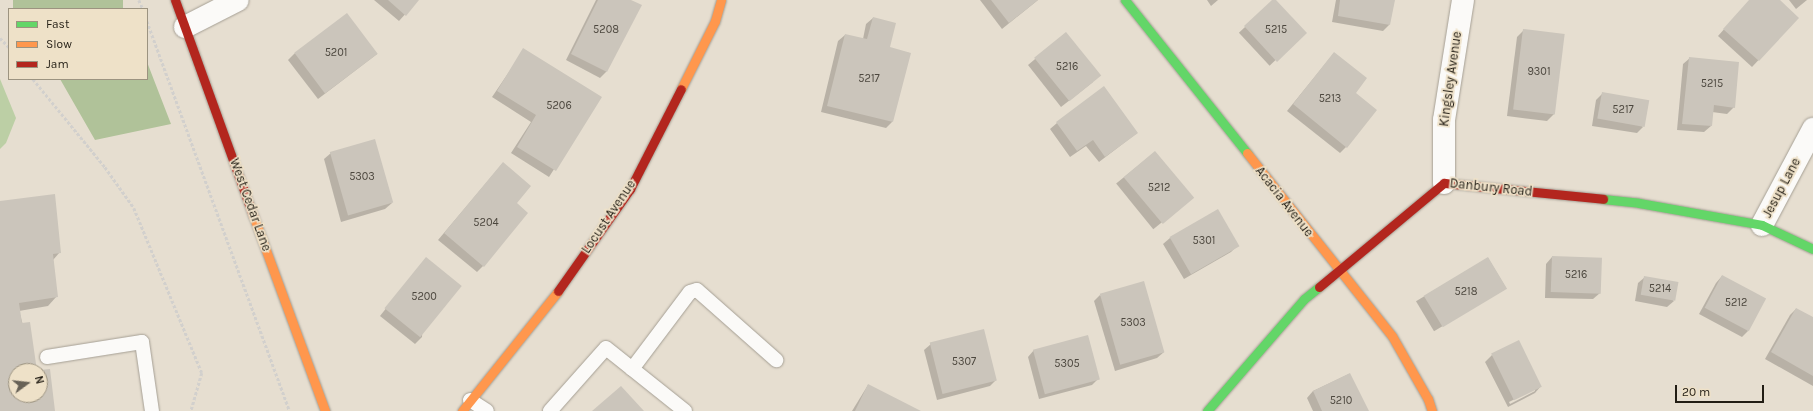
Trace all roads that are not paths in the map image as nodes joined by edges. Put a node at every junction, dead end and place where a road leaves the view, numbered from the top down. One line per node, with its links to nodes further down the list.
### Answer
1 (175, 0): 6 (street, West Cedar Lane)
2 (238, 0): 6 (street)
3 (721, 0): 15 (street, Locust Avenue)
4 (1125, 0): 11 (street, Acacia Avenue)
5 (1462, 0): 8 (street, Kingsley Avenue)
6 (185, 27): 17 (street, West Cedar Lane)
7 (1813, 129): 9 (street, Jesup Lane)
8 (1444, 183): 9 (street, Danbury Road); 11 (street, Danbury Road)
9 (1762, 225): 10 (street, Danbury Road)
10 (1813, 249)
11 (1339, 272): 21 (street, Danbury Road); 22 (street, Acacia Avenue)
12 (47, 357): 16 (lane)
13 (776, 360): 14 (lane)
14 (632, 369): 19 (lane); 20 (lane)
15 (466, 406): 18 (lane)
16 (152, 411)
17 (325, 411)
18 (487, 411)
19 (550, 411)
20 (685, 411)
21 (1208, 411)
22 (1432, 411)

